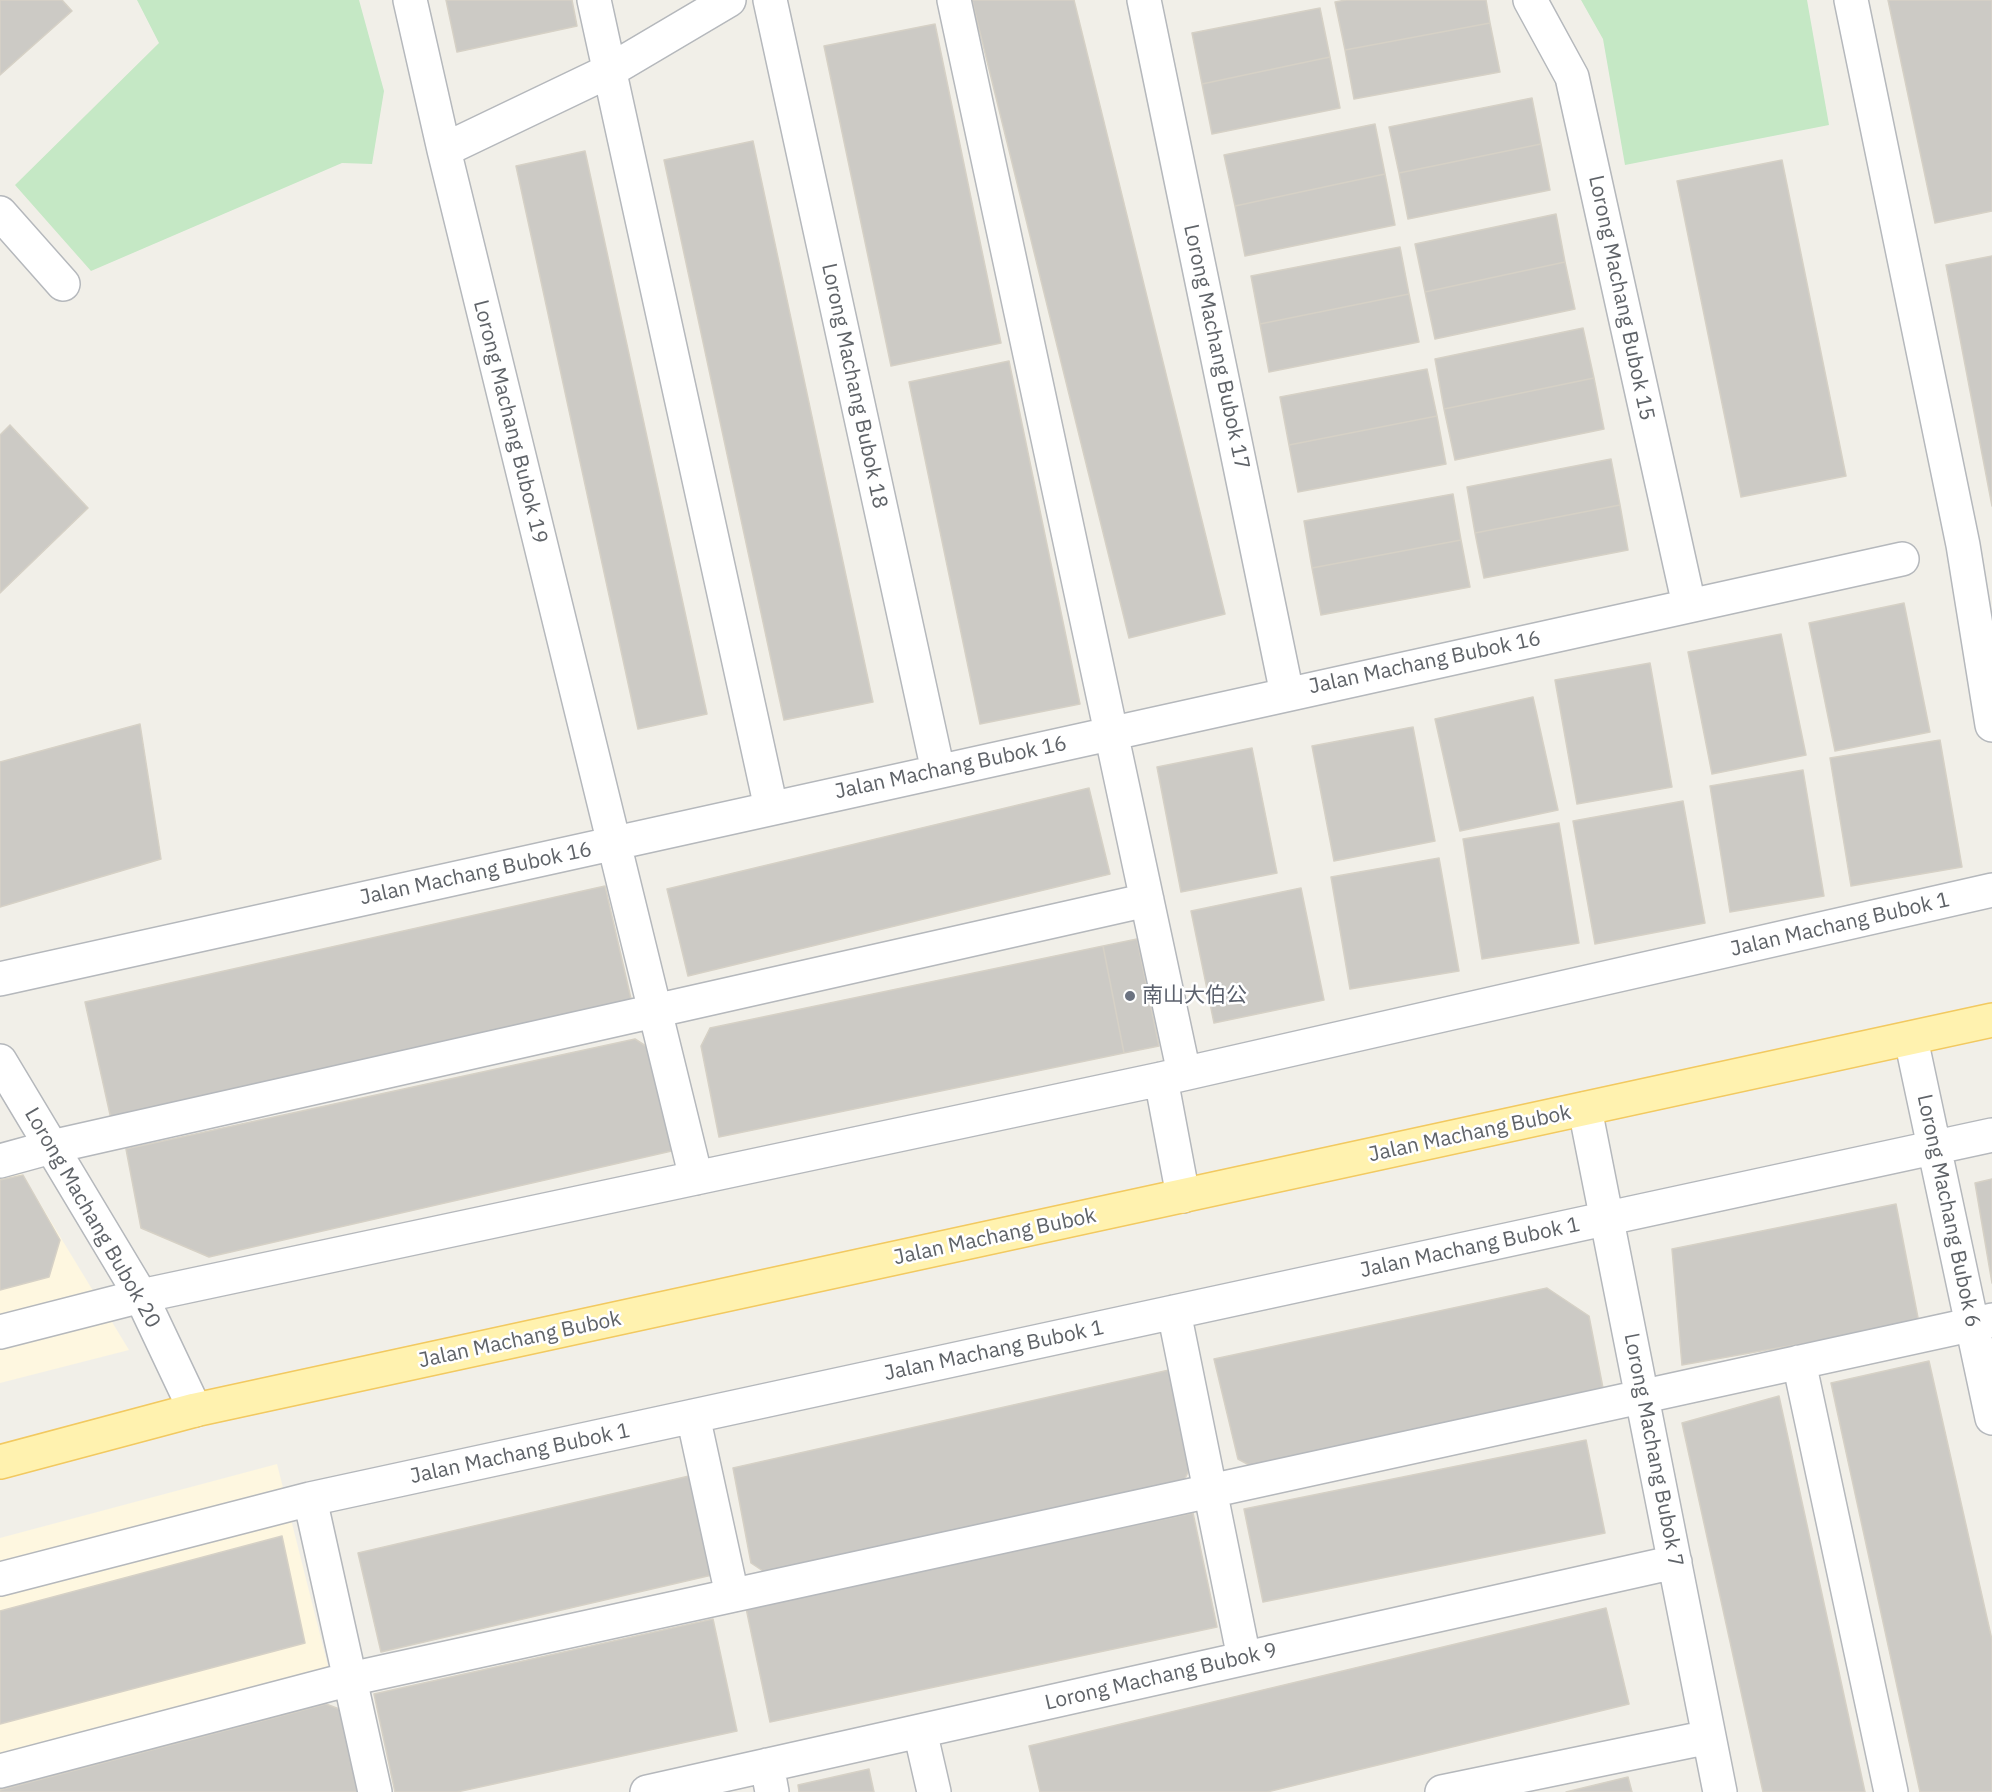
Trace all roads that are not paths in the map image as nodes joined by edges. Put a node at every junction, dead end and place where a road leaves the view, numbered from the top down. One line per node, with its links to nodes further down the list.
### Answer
1 (410, 0): 10 (street, Lorong Machang Bubok 19)
2 (594, 0): 9 (street)
3 (729, 0): 9 (street)
4 (770, 0): 18 (street, Lorong Machang Bubok 18)
5 (954, 0): 17 (street)
6 (1144, 0): 15 (street, Lorong Machang Bubok 17)
7 (1530, 0): 14 (street, Lorong Machang Bubok 15)
8 (1851, 0): 16 (street)
9 (609, 71): 10 (street); 19 (street)
10 (444, 150): 20 (street, Lorong Machang Bubok 19)
11 (0, 213): 12 (street)
12 (63, 284)
13 (1902, 559): 14 (street, Jalan Machang Bubok 16)
14 (1689, 605): 15 (street, Jalan Machang Bubok 16)
15 (1287, 694): 17 (street, Jalan Machang Bubok 16)
16 (1992, 725)
17 (1110, 733): 18 (street, Jalan Machang Bubok 16); 22 (street)
18 (938, 771): 19 (street, Jalan Machang Bubok 16)
19 (771, 808): 20 (street, Jalan Machang Bubok 16)
20 (612, 844): 23 (street, Jalan Machang Bubok 16); 24 (street, Lorong Machang Bubok 19)
21 (1992, 890): 28 (street, Jalan Machang Bubok 1)
22 (1147, 900): 24 (street); 28 (street)
23 (0, 979)
24 (654, 1011): 31 (street); 34 (street, Lorong Machang Bubok 19)
25 (1992, 1020): 26 (main road, Jalan Machang Bubok)
26 (1911, 1039): 29 (main road, Jalan Machang Bubok); 32 (street, Lorong Machang Bubok 6)
27 (0, 1061): 31 (street, Lorong Machang Bubok 20)
28 (1172, 1076): 34 (street, Jalan Machang Bubok 1); 35 (street)
29 (1586, 1109): 35 (main road, Jalan Machang Bubok); 36 (street, Lorong Machang Bubok 7)
30 (1992, 1135): 32 (street, Jalan Machang Bubok 1)
31 (51, 1147): 33 (street); 37 (street, Lorong Machang Bubok 20)
32 (1935, 1148): 36 (street, Jalan Machang Bubok 1); 39 (street, Lorong Machang Bubok 6)
33 (0, 1161)
34 (696, 1178): 37 (street, Jalan Machang Bubok 1)
35 (1183, 1196): 43 (main road, Jalan Machang Bubok)
36 (1608, 1218): 38 (street, Jalan Machang Bubok 1); 42 (street, Lorong Machang Bubok 7)
37 (141, 1296): 40 (street, Jalan Machang Bubok 1); 43 (street, Lorong Machang Bubok 20)
38 (1174, 1311): 44 (street, Jalan Machang Bubok 1); 47 (street)
39 (1982, 1322): 41 (street); 45 (street, Lorong Machang Bubok 6)
40 (0, 1332)
41 (1799, 1362): 42 (street); 63 (street)
42 (1642, 1397): 47 (street); 49 (street, Lorong Machang Bubok 7)
43 (195, 1410): 46 (main road, Jalan Machang Bubok)
44 (693, 1416): 48 (street, Jalan Machang Bubok 1); 51 (street)
45 (1992, 1418)
46 (0, 1462)
47 (1210, 1491): 51 (street); 52 (street)
48 (310, 1499): 50 (street, Jalan Machang Bubok 1); 53 (street)
49 (1675, 1562): 52 (street, Lorong Machang Bubok 9); 55 (street, Lorong Machang Bubok 7)
50 (0, 1579)
51 (732, 1595): 53 (street)
52 (1244, 1658): 54 (street, Lorong Machang Bubok 9)
53 (350, 1679): 56 (street); 58 (street)
54 (921, 1731): 57 (street, Lorong Machang Bubok 9); 60 (street)
55 (1709, 1737): 61 (street); 62 (street, Lorong Machang Bubok 7)
56 (0, 1771)
57 (770, 1779): 59 (street, Lorong Machang Bubok 9)
58 (375, 1792)
59 (647, 1792)
60 (934, 1792)
61 (1442, 1792)
62 (1720, 1792)
63 (1891, 1792)

